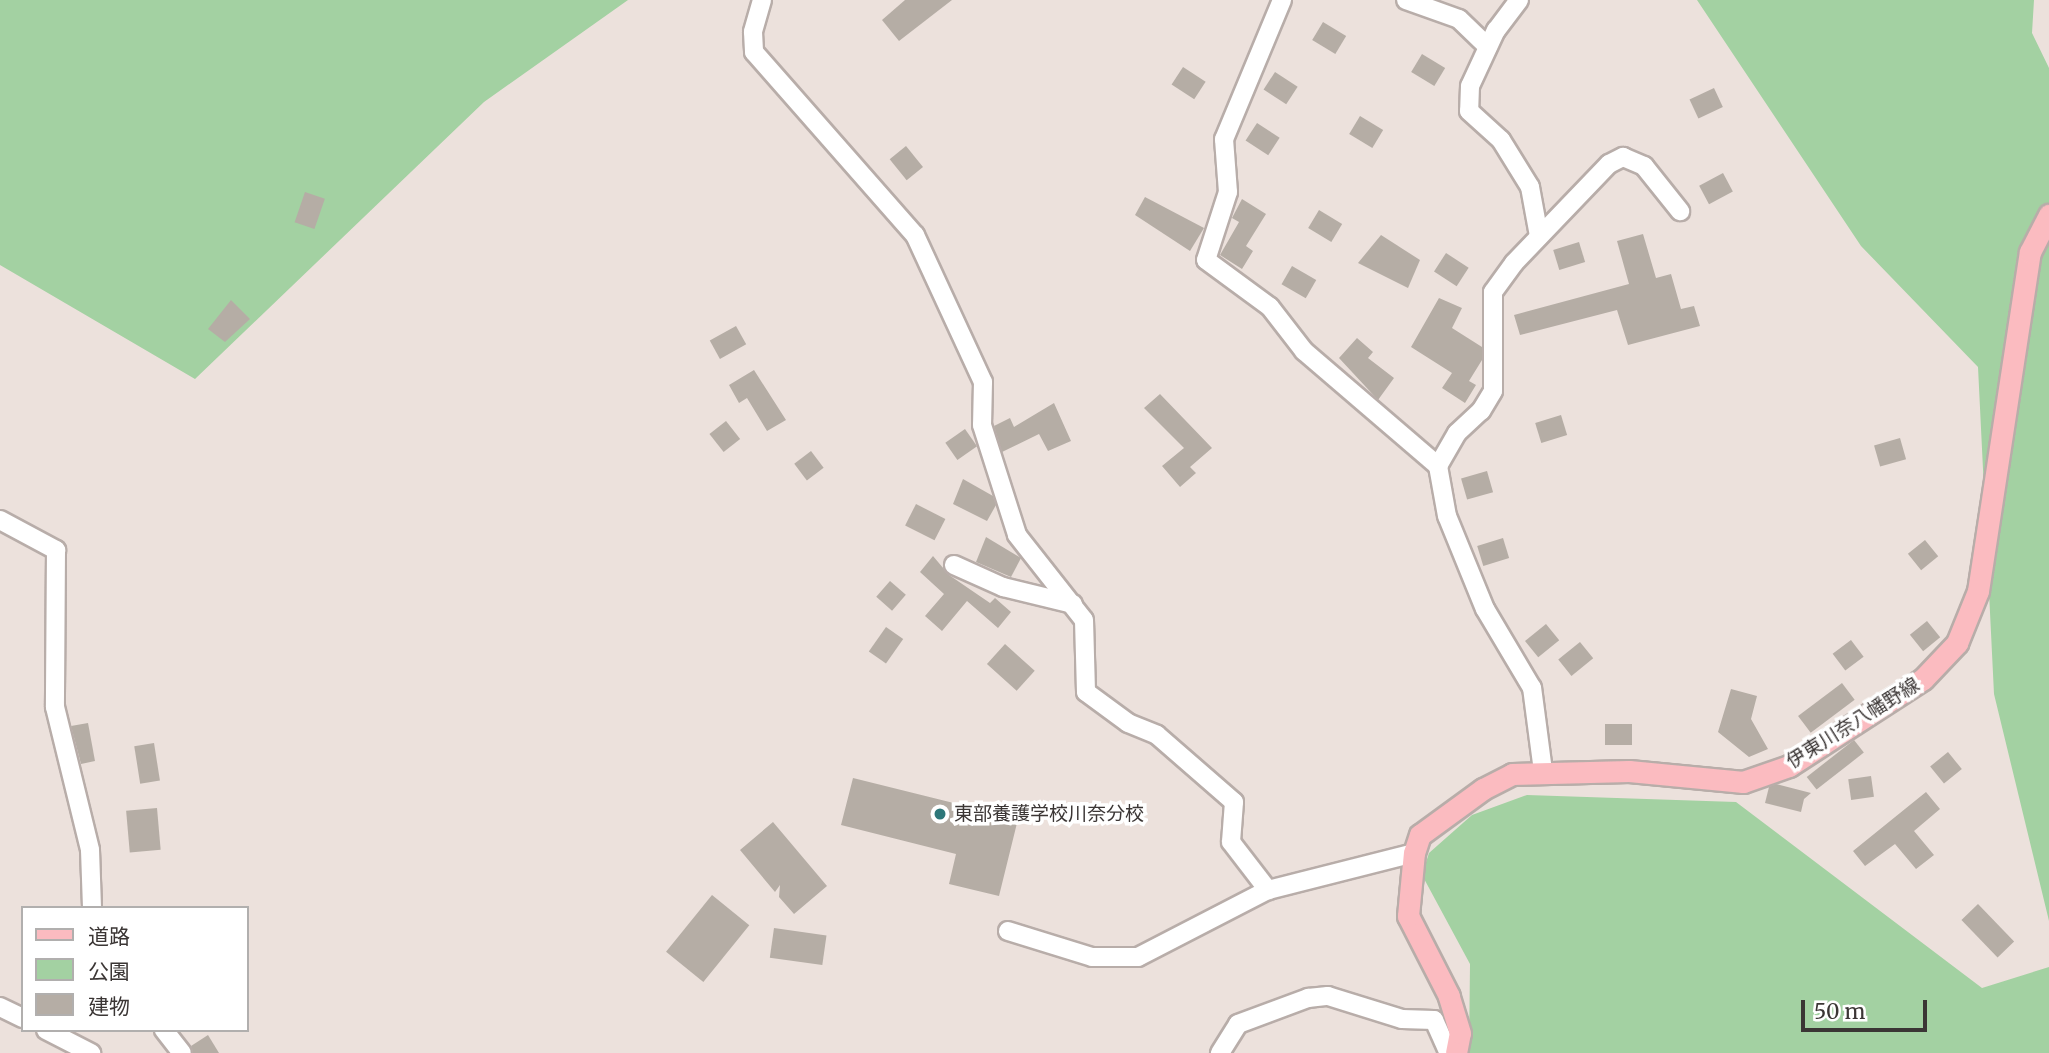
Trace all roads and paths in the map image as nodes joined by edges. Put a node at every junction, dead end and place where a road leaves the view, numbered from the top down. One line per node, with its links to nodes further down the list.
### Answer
1 (762, 0): 12 (street)
2 (1282, 0): 9 (street)
3 (1406, 0): 5 (street)
4 (1519, 0): 5 (street)
5 (1488, 47): 8 (street)
6 (1680, 211): 8 (street)
7 (2049, 215): 13 (main road, 伊東川奈八幡野線)
8 (1539, 236): 9 (street)
9 (1438, 466): 13 (street)
10 (0, 520): 16 (street)
11 (954, 565): 12 (street)
12 (1073, 604): 15 (street)
13 (1543, 771): 14 (main road, 伊東川奈八幡野線)
14 (1414, 853): 15 (street); 26 (main road, 伊東川奈八幡野線)
15 (1268, 890): 17 (street)
16 (92, 906)
17 (1008, 932)
18 (0, 1007): 19 (street)
19 (21, 1017)
20 (50, 1032): 22 (street)
21 (165, 1032): 23 (street)
22 (91, 1053)
23 (181, 1053)
24 (1220, 1053): 25 (street)
25 (1449, 1053)
26 (1456, 1053)

